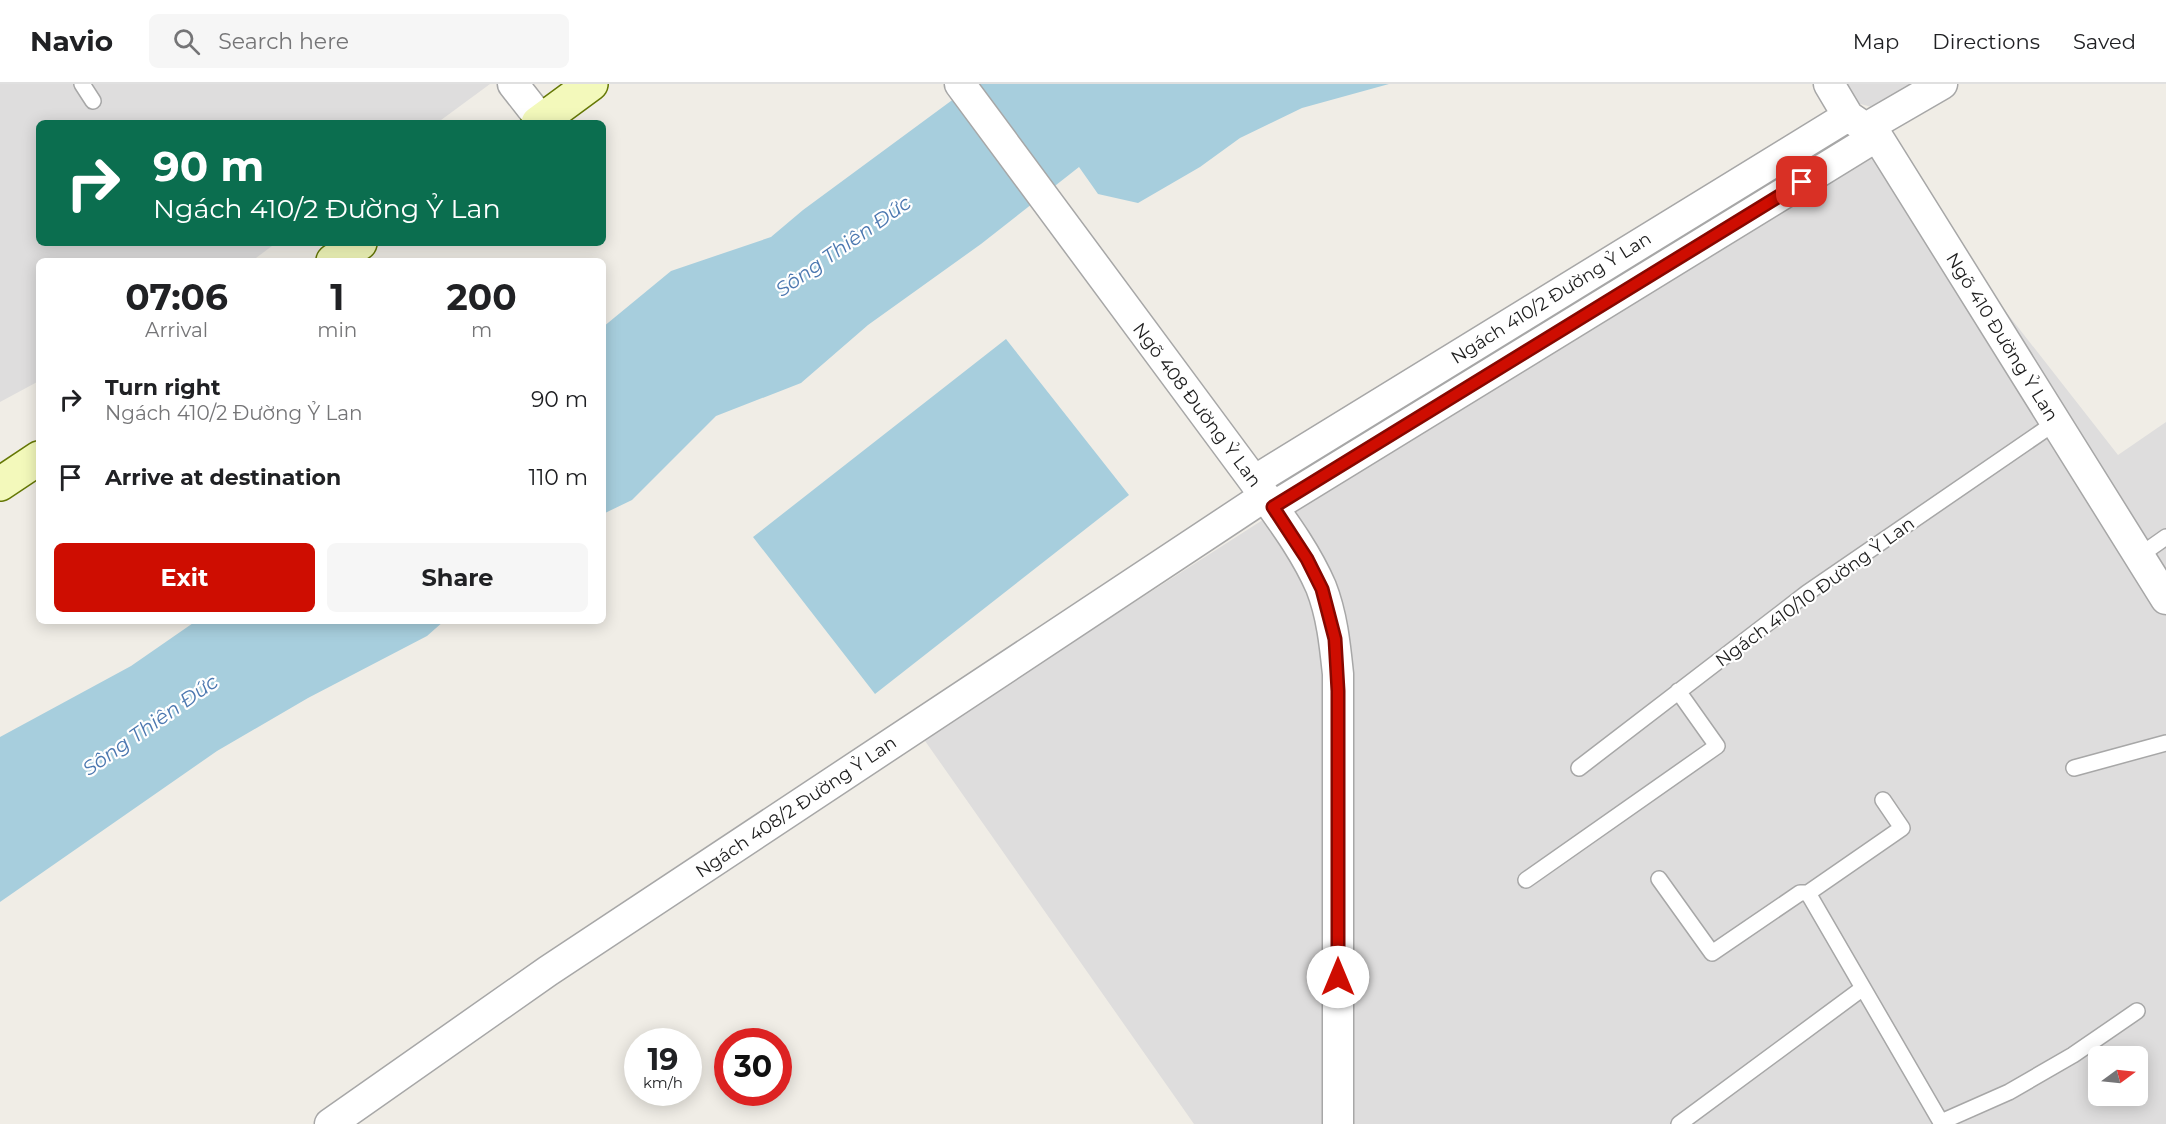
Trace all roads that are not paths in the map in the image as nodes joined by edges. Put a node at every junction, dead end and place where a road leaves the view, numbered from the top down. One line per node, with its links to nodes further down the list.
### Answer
1 (82, 84): 7 (lane)
2 (513, 84): 8 (street)
3 (591, 84): 9 (main road)
4 (960, 84): 18 (street, Ngõ 408 Đường Ỷ Lan)
5 (1829, 84): 10 (street, Ngõ 410 Đường Ỷ Lan)
6 (1942, 84): 10 (street)
7 (93, 101)
8 (539, 120)
9 (543, 120)
10 (1864, 127): 13 (street, Ngách 410/2 Đường Ỷ Lan); 14 (street, Ngách 410/2 Đường Ỷ Lan); 15 (street, Ngõ 410 Đường Ỷ Lan)
11 (356, 246): 12 (main road)
12 (338, 258)
13 (1553, 297): 14 (street); 18 (street, Ngách 410/2 Đường Ỷ Lan)
14 (1569, 326): 18 (street, Ngách 410/2 Đường Ỷ Lan)
15 (2056, 423): 20 (street, Ngõ 410 Đường Ỷ Lan); 22 (lane, Ngách 410/10 Đường Ỷ Lan)
16 (36, 460): 17 (main road)
17 (0, 484)
18 (1264, 494): 33 (street, Ngách 408/2 Đường Ỷ Lan); 34 (street, Ngõ 408 Đường Ỷ Lan)
19 (2166, 537): 20 (lane)
20 (2139, 556): 21 (street, Ngõ 410 Đường Ỷ Lan)
21 (2166, 600)
22 (1678, 691): 24 (lane, Ngách 410/10 Đường Ỷ Lan); 28 (lane)
23 (2166, 743): 25 (lane)
24 (1579, 768)
25 (2074, 768)
26 (1883, 800): 29 (lane)
27 (1659, 879): 29 (lane)
28 (1526, 880)
29 (1808, 893): 30 (lane)
30 (1863, 988): 32 (lane); 35 (lane)
31 (2137, 1011): 32 (lane)
32 (1942, 1123)
33 (330, 1124)
34 (1338, 1124)
35 (1679, 1124)

